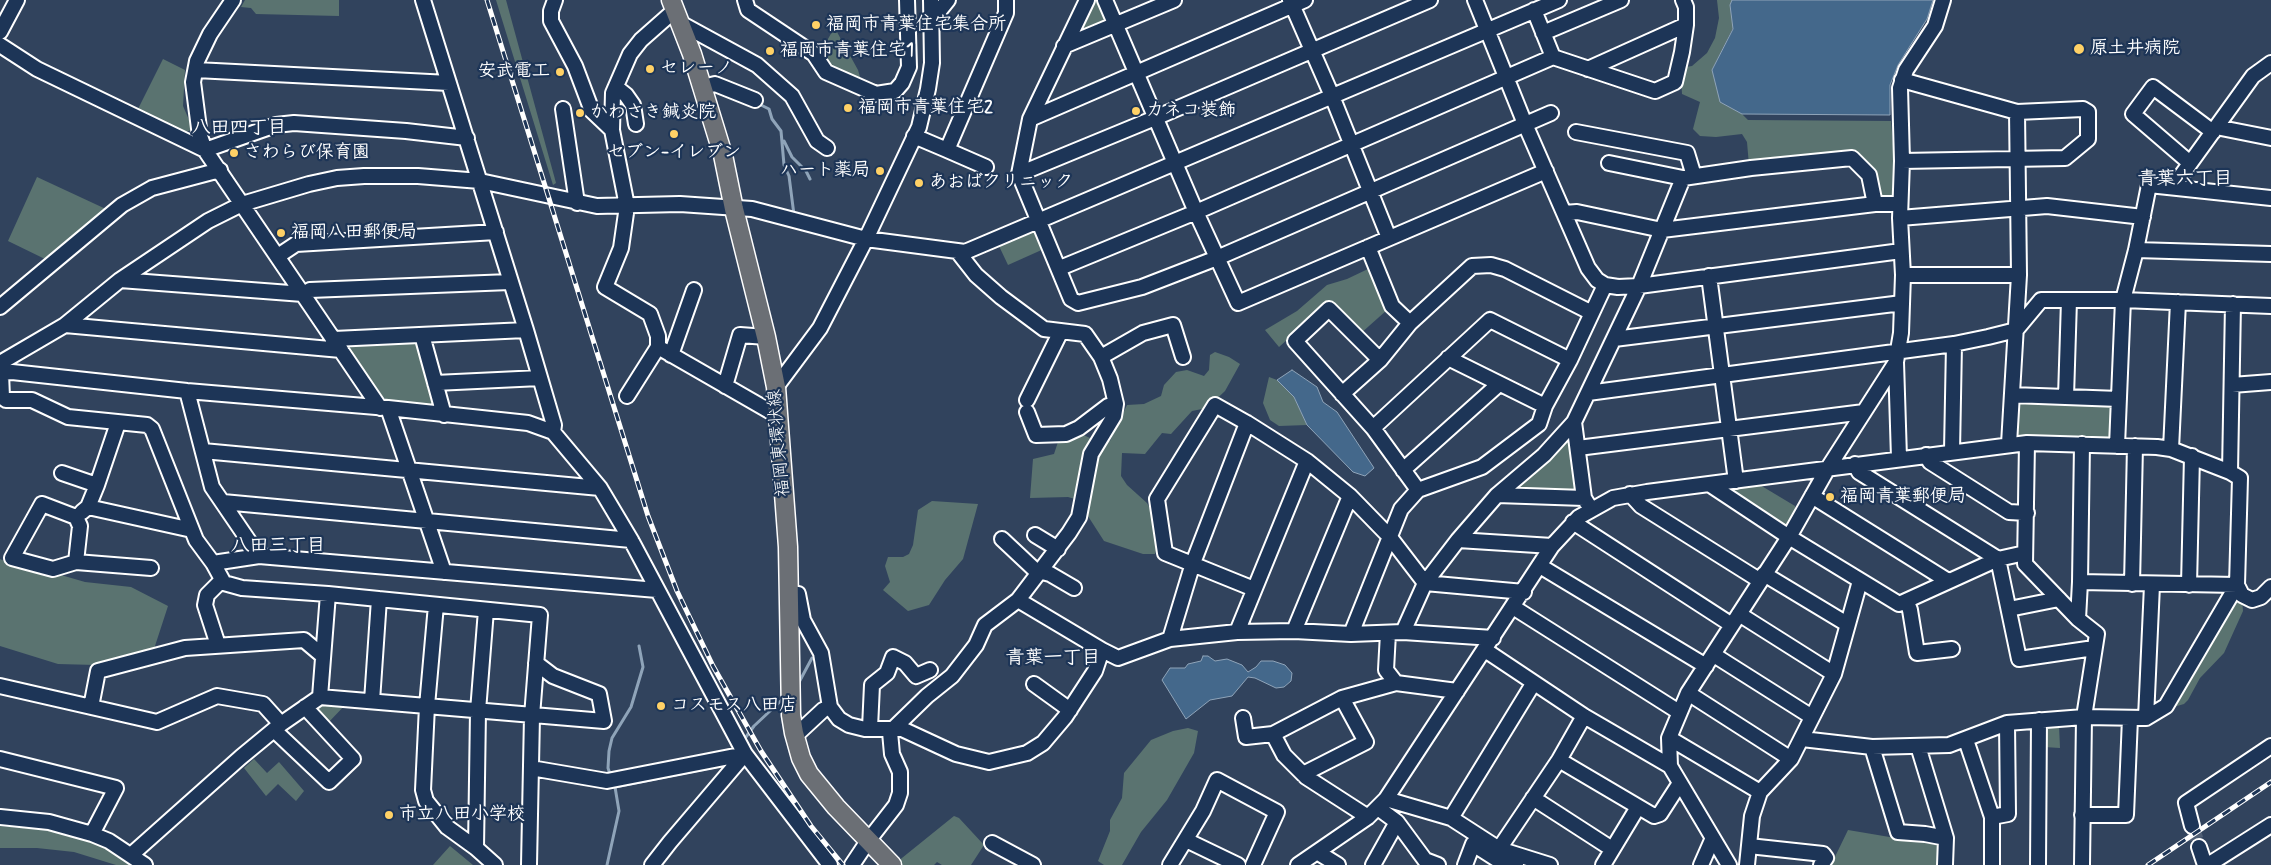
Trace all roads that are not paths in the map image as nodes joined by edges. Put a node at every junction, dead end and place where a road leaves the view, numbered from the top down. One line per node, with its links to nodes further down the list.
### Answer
1 (17, 0): 26 (street)
2 (234, 0): 34 (street)
3 (422, 0): 38 (street)
4 (555, 0): 50 (street)
5 (745, 0): 6 (street)
6 (906, 0)
7 (932, 0): 22 (street)
8 (948, 0): 22 (street)
9 (1006, 0): 59 (street)
10 (1087, 0): 29 (street)
11 (1106, 0): 23 (street)
12 (1174, 0): 23 (street)
13 (1430, 0): 30 (street)
14 (1475, 0): 25 (street)
15 (1559, 0): 20 (street)
16 (1621, 0): 27 (street)
17 (1683, 0): 24 (street)
18 (1943, 0): 37 (street)
19 (1295, 2): 30 (street); 35 (street)
20 (1534, 10): 25 (street); 27 (street)
21 (675, 11): 39 (street); 40 (main road, 福岡東環状線); 57 (street)
22 (932, 20): 53 (street)
23 (1116, 25): 29 (street); 35 (street)
24 (1686, 25): 33 (street); 33 (street)
25 (1487, 30): 36 (street); 41 (street)
26 (0, 32)
27 (1543, 34): 31 (street)
28 (0, 45): 58 (street)
29 (1064, 46): 47 (street)
30 (1312, 50): 41 (street); 46 (street)
31 (1553, 57): 33 (street); 36 (street)
32 (2271, 63): 51 (street)
33 (1588, 69)
34 (196, 70): 38 (street); 58 (street)
35 (1137, 73): 46 (street); 47 (street)
36 (1506, 77): 49 (street); 56 (street)
37 (1902, 80): 44 (street); 61 (street)
38 (448, 83): 54 (street)
39 (616, 87): 48 (street); 50 (street)
40 (703, 87): 42 (street); 79 (main road, 福岡東環状線)
41 (1332, 96): 56 (street); 62 (street)
42 (755, 100)
43 (563, 109): 74 (street)
44 (2017, 112): 60 (street); 60 (street)
45 (1551, 113): 49 (street)
46 (1156, 118): 62 (street); 68 (street)
47 (1030, 119): 68 (street)
48 (636, 124)
49 (1525, 124): 67 (street); 72 (street)
50 (612, 130): 77 (street)
51 (2214, 130): 55 (street); 63 (street); 63 (street)
52 (1576, 132): 69 (street)
53 (914, 136): 59 (street); 88 (street)
54 (467, 138): 58 (street); 70 (street)
55 (2271, 138)
56 (1351, 145): 72 (street); 81 (street)
57 (827, 148)
58 (206, 150): 66 (street)
59 (947, 150): 65 (street)
60 (2017, 158): 61 (street); 78 (street)
61 (1902, 162): 80 (street)
62 (1175, 163): 81 (street); 84 (street)
63 (2190, 163): 71 (street)
64 (1609, 164): 69 (street)
65 (986, 167)
66 (220, 170): 75 (street); 111 (street)
67 (1546, 171): 82 (street); 87 (street)
68 (1018, 174): 84 (street)
69 (1688, 177): 76 (street); 85 (street)
70 (480, 181): 74 (street); 75 (street); 86 (street)
71 (2173, 187): 73 (street); 83 (street)
72 (1370, 191): 87 (street); 95 (street)
73 (2271, 198)
74 (577, 202): 77 (street)
75 (242, 204): 94 (street); 100 (street)
76 (1875, 204): 80 (street); 85 (street)
77 (627, 206): 79 (street); 125 (street)
78 (2020, 207): 80 (street); 83 (street); 97 (street)
79 (734, 209): 88 (street); 121 (main road, 福岡東環状線)
80 (1900, 211): 90 (street)
81 (1196, 212): 95 (street); 96 (street)
82 (1564, 213): 85 (street); 102 (street)
83 (2143, 217): 91 (street)
84 (1038, 222): 92 (street); 96 (street)
85 (1662, 230): 103 (street)
86 (496, 232): 94 (street); 101 (street)
87 (1389, 238): 89 (street)
88 (866, 239): 92 (street); 141 (street)
89 (1368, 247): 95 (street); 114 (street)
90 (1901, 250): 98 (street); 99 (street)
91 (2136, 250): 93 (street); 107 (street)
92 (958, 252): 119 (street)
93 (2271, 254)
94 (278, 256): 105 (street)
95 (1217, 258): 96 (street)
96 (1060, 268)
97 (2019, 275): 99 (street); 118 (street)
98 (1709, 276): 103 (street); 116 (street)
99 (1903, 276): 109 (street)
100 (120, 280): 105 (street); 115 (street)
101 (510, 282): 105 (street); 117 (street)
102 (1605, 285): 103 (street); 113 (street)
103 (1639, 286): 122 (street)
104 (694, 290): 126 (street)
105 (303, 294): 124 (street)
106 (2069, 300): 107 (street); 118 (street); 147 (street)
107 (2123, 300): 108 (street); 148 (street)
108 (2178, 302): 110 (street); 168 (street)
109 (1902, 303): 116 (street); 129 (street)
110 (2233, 304): 112 (street); 140 (street)
111 (0, 306)
112 (2271, 306)
113 (1592, 313): 114 (street); 132 (street)
114 (1410, 324): 131 (street)
115 (65, 325): 124 (street); 133 (street)
116 (1716, 327): 122 (street); 134 (street)
117 (526, 330): 120 (street); 135 (street)
118 (2016, 330): 123 (street); 145 (street)
119 (1060, 331): 127 (street); 149 (street)
120 (422, 335): 124 (street); 137 (street)
121 (766, 337): 139 (street); 141 (main road, 福岡東環状線)
122 (1614, 339): 143 (street)
123 (1954, 344): 129 (street); 170 (street)
124 (337, 345): 152 (street)
125 (658, 347): 126 (street); 146 (street)
126 (671, 355): 139 (street)
127 (1101, 357): 128 (street); 149 (street)
128 (1183, 357)
129 (1897, 357): 134 (street); 153 (street); 173 (street)
130 (1448, 358): 132 (street); 138 (street); 159 (street)
131 (1380, 360): 144 (street); 144 (street)
132 (1570, 360): 151 (street)
133 (0, 370): 142 (street); 150 (street)
134 (1722, 375): 143 (street); 160 (street)
135 (540, 378): 137 (street); 161 (street)
136 (2270, 380): 140 (street)
137 (435, 383): 154 (street)
138 (1499, 384): 151 (street); 178 (street)
139 (724, 386): 155 (street)
140 (2232, 386): 179 (street)
141 (776, 388): 155 (main road, 福岡東環状線)
142 (187, 391): 152 (street); 169 (street)
143 (1588, 393): 156 (street)
144 (1342, 394): 159 (street)
145 (2012, 395): 147 (street); 163 (street)
146 (627, 396)
147 (2066, 397): 148 (street)
148 (2119, 399): 165 (street)
149 (1116, 404): 205 (street)
150 (3, 405): 157 (street)
151 (1544, 406): 185 (street)
152 (384, 408): 154 (street); 177 (street)
153 (1864, 412): 160 (street); 176 (street)
154 (444, 415): 161 (street)
155 (778, 416): 231 (main road, 福岡東環状線)
156 (1574, 422): 167 (street); 187 (street)
157 (118, 423): 183 (street); 197 (street)
158 (1247, 423): 174 (street); 211 (street); 211 (street)
159 (1373, 428): 178 (street)
160 (1729, 428): 167 (street); 181 (street)
161 (553, 432): 184 (street)
162 (2027, 443): 163 (street); 164 (street); 193 (street)
163 (2009, 444): 170 (street)
164 (2082, 444): 165 (street); 220 (street)
165 (2117, 446): 166 (street)
166 (2135, 446): 168 (street); 222 (street)
167 (1578, 448): 191 (street)
168 (2172, 449): 172 (street)
169 (203, 451): 177 (street); 190 (street)
170 (1952, 451): 171 (street)
171 (1926, 455): 173 (street); 193 (street)
172 (2192, 456): 179 (street); 224 (street)
173 (1899, 458): 175 (street)
174 (1307, 461): 188 (street); 228 (street)
175 (1854, 464): 176 (street); 208 (street)
176 (1828, 468): 181 (street); 189 (street)
177 (409, 470): 184 (street); 195 (street)
178 (1403, 470): 185 (street)
179 (2230, 472): 225 (street)
180 (62, 473): 183 (street)
181 (1736, 481): 182 (street)
182 (1709, 484): 186 (street); 200 (street)
183 (97, 485): 192 (street)
184 (600, 488): 202 (street)
185 (1418, 490): 199 (street)
186 (1630, 494): 191 (street); 216 (street)
187 (1497, 495): 191 (street); 203 (street)
188 (1350, 496): 199 (street); 244 (street)
189 (1812, 496): 200 (street); 219 (street)
190 (223, 502): 195 (street); 207 (street)
191 (1587, 504): 196 (street)
192 (88, 507): 194 (street); 197 (street)
193 (2027, 513): 206 (street)
194 (76, 518): 209 (street); 209 (street)
195 (427, 522): 202 (street); 214 (street)
196 (1573, 522): 204 (street); 241 (street)
197 (192, 530): 210 (street)
198 (1035, 536): 205 (street)
199 (1389, 536): 221 (street); 248 (street)
200 (1789, 537): 216 (street); 218 (street)
201 (1002, 539): 215 (street)
202 (631, 540): 229 (street)
203 (1458, 540): 204 (street); 221 (street)
204 (1552, 546): 212 (street)
205 (1058, 549): 215 (street)
206 (2025, 554): 208 (street); 234 (street)
207 (259, 556): 210 (street); 214 (street)
208 (1998, 558): 219 (street); 239 (street)
209 (76, 562): 213 (street)
210 (213, 563): 217 (street)
211 (1192, 563): 228 (street); 250 (street)
212 (1540, 566): 230 (street); 257 (street)
213 (151, 568)
214 (444, 572): 229 (street)
215 (1041, 572): 227 (street); 235 (street)
216 (1761, 577): 241 (street); 243 (street)
217 (222, 580): 232 (street); 251 (street)
218 (1860, 581): 236 (street); 243 (street)
219 (1948, 581): 236 (street)
220 (2080, 582): 222 (street); 242 (street)
221 (1425, 583): 230 (street); 246 (street)
222 (2132, 584): 223 (street)
223 (2152, 585): 224 (street); 283 (street)
224 (2189, 585): 225 (street)
225 (2237, 585): 226 (street); 283 (street)
226 (2271, 587)
227 (1074, 588)
228 (1254, 589): 245 (street)
229 (656, 590): 297 (street)
230 (1524, 592): 238 (street)
231 (789, 593): 273 (street); 290 (main road, 福岡東環状線)
232 (328, 594): 233 (street); 256 (street)
233 (379, 599): 237 (street); 269 (street)
234 (2059, 599): 239 (street); 242 (street)
235 (1018, 600): 253 (street); 288 (street)
236 (1907, 602): 255 (street)
237 (436, 605): 240 (street); 270 (street)
238 (1513, 606): 249 (street); 276 (street)
239 (2009, 609): 252 (street)
240 (486, 610): 258 (street); 275 (street)
241 (1736, 619): 257 (street); 260 (street)
242 (2078, 619): 252 (street)
243 (1847, 624): 260 (street)
244 (1294, 631): 245 (street); 248 (street)
245 (1236, 632): 250 (street)
246 (1403, 632): 247 (street); 249 (street)
247 (1388, 633): 248 (street); 261 (street)
248 (1351, 634)
249 (1493, 638): 254 (street)
250 (1170, 639): 253 (street)
251 (218, 645): 256 (street); 271 (street)
252 (2094, 648): 280 (street)
253 (1102, 650): 274 (street)
254 (1485, 650): 263 (street); 265 (street)
255 (1952, 650)
256 (323, 656): 267 (street)
257 (1710, 660): 266 (street); 279 (street)
258 (536, 663): 277 (street); 277 (street)
259 (930, 670): 287 (street)
260 (1834, 674): 279 (street)
261 (1396, 683): 265 (street); 268 (street)
262 (1034, 684): 274 (street)
263 (1533, 684): 278 (street); 312 (street)
264 (0, 686): 271 (street)
265 (1457, 691): 308 (street)
266 (1688, 693): 276 (street); 299 (street)
267 (320, 696): 269 (street); 272 (street)
268 (1342, 698): 289 (street); 303 (street)
269 (372, 701): 270 (street)
270 (427, 706): 275 (street); 324 (street)
271 (91, 707): 286 (street)
272 (305, 707): 286 (street); 286 (street)
273 (830, 707): 287 (street); 290 (street)
274 (1070, 710): 288 (street)
275 (478, 711): 277 (street); 324 (street)
276 (1679, 712): 291 (street)
277 (532, 716): 302 (street)
278 (1584, 716): 300 (street); 301 (street)
279 (1812, 717): 292 (street)
280 (2084, 717): 282 (street); 284 (street); 309 (street)
281 (1243, 718): 289 (street)
282 (2130, 718): 283 (street); 309 (street)
283 (2146, 718)
284 (2039, 720): 285 (street); 354 (street)
285 (2008, 723): 293 (street); 311 (street)
286 (278, 727): 328 (street)
287 (870, 728): 288 (street)
288 (894, 729): 320 (street)
289 (1273, 734): 303 (street)
290 (794, 736): 320 (main road, 福岡東環状線)
291 (1669, 738): 301 (street); 305 (street)
292 (1802, 739): 296 (street); 299 (street)
293 (1966, 740): 294 (street); 311 (street)
294 (1918, 746): 296 (street); 317 (street)
295 (2271, 746): 315 (street)
296 (1872, 747): 317 (street)
297 (745, 754): 302 (street); 332 (street); 333 (street)
298 (0, 759): 316 (street)
299 (1791, 759): 305 (street)
300 (1559, 760): 306 (street); 307 (street)
301 (1670, 766): 304 (street)
302 (531, 768): 331 (street)
303 (1303, 774): 308 (street)
304 (1680, 783): 307 (street); 319 (street)
305 (1760, 792): 322 (street)
306 (1533, 798): 325 (street); 326 (street)
307 (1638, 807): 326 (street)
308 (1378, 808): 312 (street); 313 (street); 327 (street)
309 (2082, 814): 355 (street)
310 (0, 817): 316 (street)
311 (1992, 817): 353 (street)
312 (1451, 818): 325 (street)
313 (1397, 822): 342 (street); 343 (street)
314 (2271, 825): 356 (street)
315 (2192, 826)
316 (92, 834): 328 (street)
317 (1946, 838): 352 (street)
318 (1186, 840): 337 (street); 338 (street); 339 (street)
319 (1712, 840): 348 (street); 349 (street)
320 (868, 841): 334 (street); 335 (main road, 福岡東環状線)
321 (992, 843): 336 (street)
322 (1750, 846): 350 (street); 351 (street)
323 (2199, 847): 356 (street)
324 (476, 848): 330 (street)
325 (1500, 849): 346 (street)
326 (1612, 849): 347 (street)
327 (1317, 852): 340 (street); 341 (street)
328 (131, 855): 329 (street)
329 (145, 865)
330 (495, 865)
331 (529, 865)
332 (652, 865)
333 (830, 865)
334 (852, 865)
335 (892, 865)
336 (1033, 865)
337 (1170, 865)
338 (1238, 865)
339 (1253, 865)
340 (1298, 865)
341 (1338, 865)
342 (1374, 865)
343 (1438, 865)
344 (1465, 865): 345 (street)
345 (1516, 865)
346 (1550, 865)
347 (1603, 865)
348 (1701, 865)
349 (1729, 865)
350 (1747, 865)
351 (1821, 865)
352 (1945, 865)
353 (1992, 865)
354 (2038, 865)
355 (2082, 865)
356 (2206, 865)

